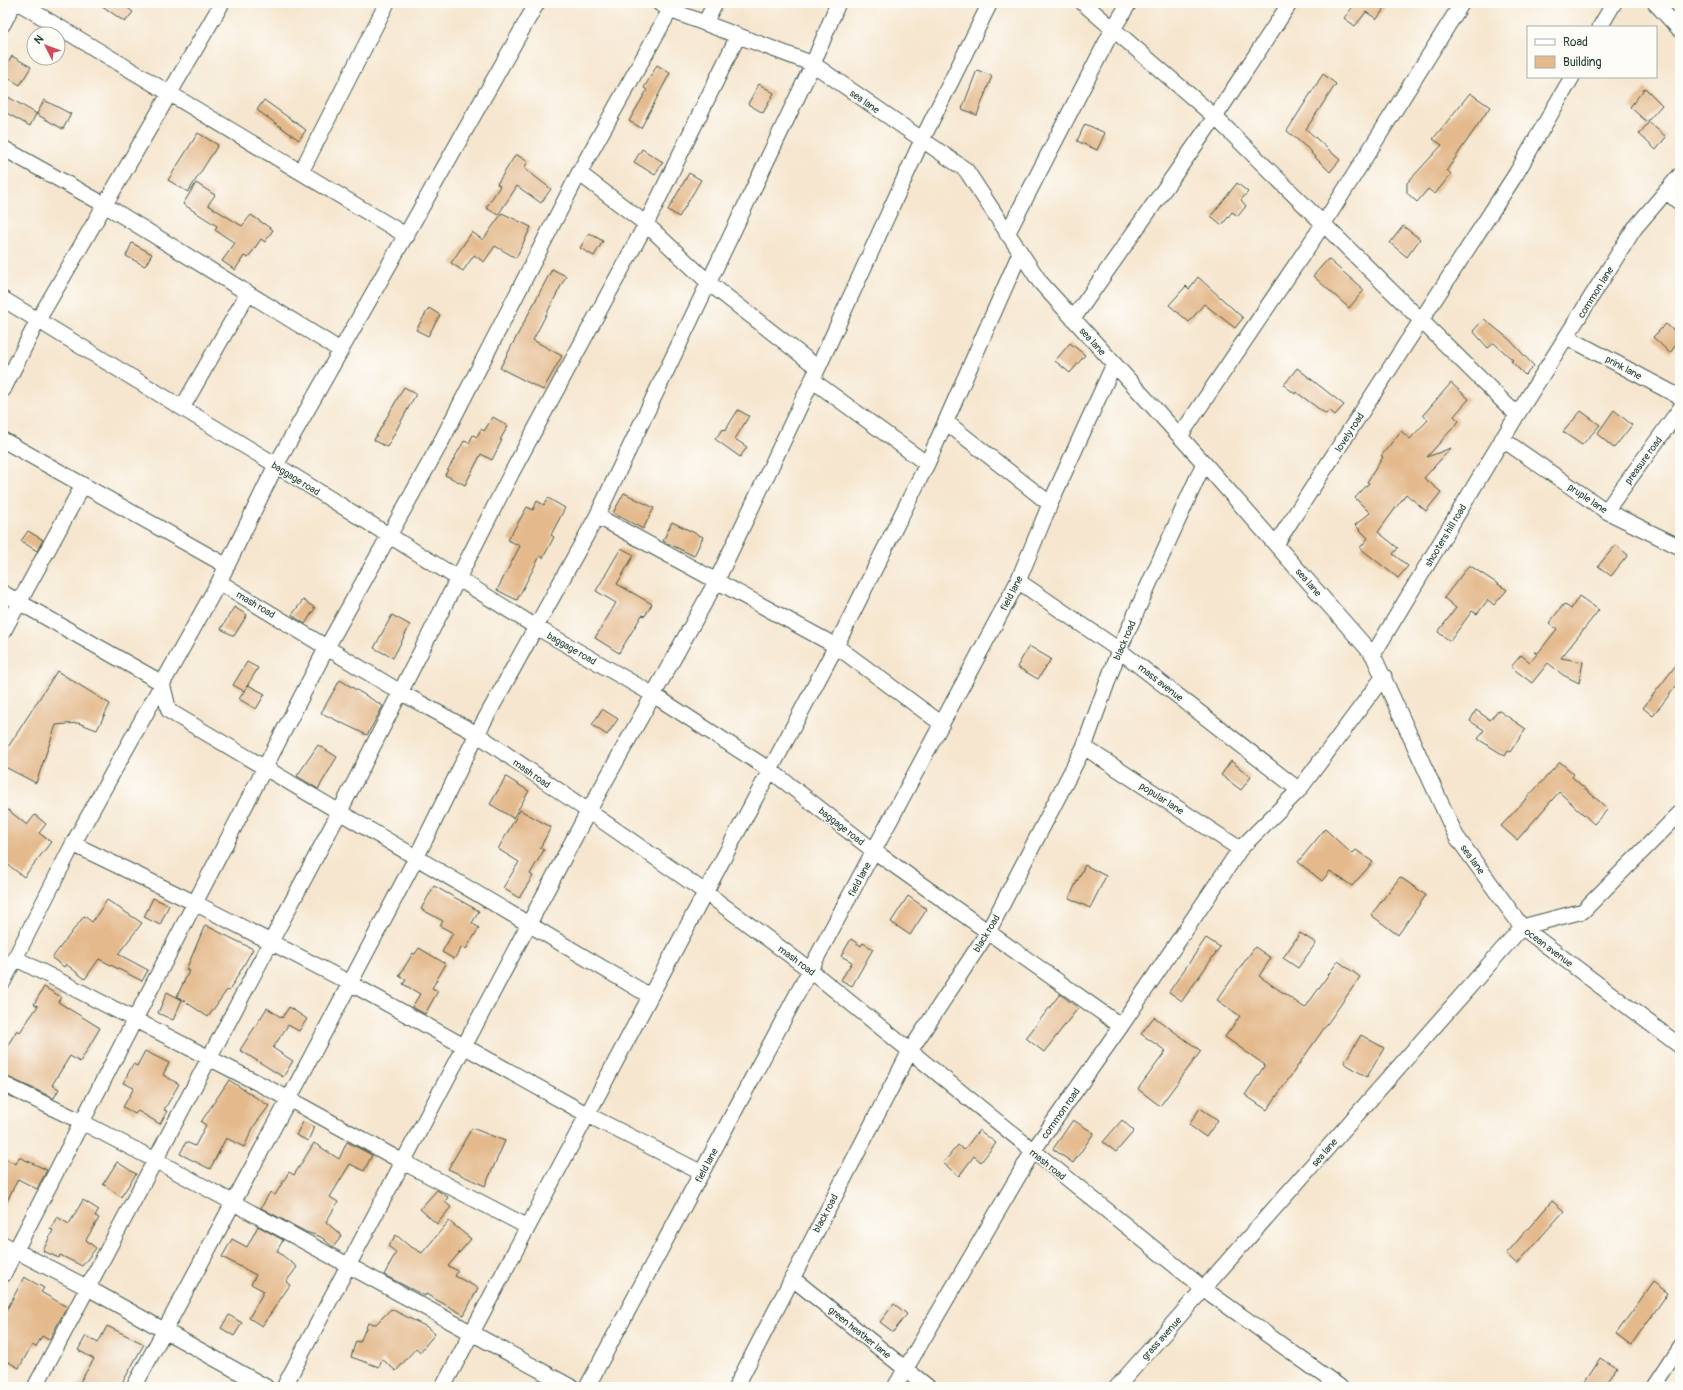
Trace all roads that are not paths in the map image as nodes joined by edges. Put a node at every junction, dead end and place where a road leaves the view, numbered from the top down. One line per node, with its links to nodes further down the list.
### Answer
1 (14, 3): 16 (street)
2 (18, 3): 24 (street)
3 (222, 3): 24 (street)
4 (388, 3): 28 (street)
5 (537, 3): 37 (street)
6 (715, 3): 17 (street)
7 (838, 3): 22 (street)
8 (990, 3): 26 (street)
9 (1083, 3): 19 (street)
10 (1128, 3): 19 (street)
11 (1290, 3): 25 (street)
12 (1462, 3): 35 (street)
13 (1614, 3): 18 (street)
14 (1655, 3): 20 (street)
15 (664, 7): 17 (street, sea lane); 29 (street)
16 (3, 24)
17 (705, 24): 21 (street, sea lane)
18 (1601, 26)
19 (1113, 28): 25 (street); 36 (street)
20 (1680, 30)
21 (738, 36): 22 (street, sea lane); 34 (street)
22 (813, 64): 26 (street, sea lane); 39 (street)
23 (1571, 78): 44 (street, lovely road)
24 (170, 93): 28 (street); 33 (street)
25 (1215, 117): 35 (street); 42 (street)
26 (922, 140): 36 (street, sea lane); 48 (street)
27 (3, 148): 33 (street)
28 (301, 172): 37 (street)
29 (579, 173): 34 (street); 65 (street)
30 (1680, 175): 31 (street, common lane)
31 (1666, 191): 32 (street); 45 (street, common lane)
32 (1680, 203)
33 (105, 205): 40 (street); 43 (street)
34 (646, 224): 39 (street); 69 (street)
35 (1324, 224): 44 (street); 55 (street)
36 (1007, 234): 38 (street, sea lane)
37 (406, 236): 46 (street)
38 (1020, 253): 42 (street, sea lane); 54 (street)
39 (709, 283): 48 (street); 64 (street)
40 (248, 293): 46 (street); 51 (street)
41 (3, 299): 43 (street, baggage road)
42 (1073, 319): 47 (street, sea lane)
43 (38, 320): 49 (street); 51 (street, baggage road)
44 (1422, 320): 53 (street); 66 (street, lovely road)
45 (1567, 337): 50 (street, prink lane); 53 (street, common lane)
46 (340, 350): 60 (street)
47 (1114, 364): 55 (street, sea lane); 62 (street, field lane)
48 (815, 374): 59 (street); 72 (street)
49 (3, 390)
50 (1680, 397)
51 (182, 408): 60 (street, baggage road)
52 (1680, 408): 63 (street, preasure road)
53 (1517, 416): 56 (street, shooters hill road)
54 (946, 422): 59 (street); 62 (street)
55 (1180, 436): 58 (street, sea lane)
56 (1502, 439): 63 (street, pruple lane); 80 (street, shooters hill road)
57 (3, 440): 61 (street)
58 (1204, 463): 66 (street, sea lane); 79 (street, black road)
59 (927, 464): 77 (street)
60 (276, 465): 65 (street, baggage road); 68 (street)
61 (83, 485): 68 (street); 74 (street)
62 (1050, 504): 70 (street, field lane)
63 (1606, 511): 67 (street, pruple lane)
64 (597, 516): 72 (street); 75 (street)
65 (388, 537): 69 (street, baggage road); 78 (street)
66 (1276, 544): 80 (street, sea lane)
67 (1680, 547)
68 (227, 566): 71 (street)
69 (458, 579): 75 (street, baggage road); 83 (street)
70 (1018, 581): 79 (street, mass avenue); 85 (street, field lane)
71 (219, 582): 78 (street, mash road); 82 (street)
72 (716, 582): 77 (street); 84 (street)
73 (3, 593): 74 (street)
74 (18, 601): 76 (street); 82 (street)
75 (536, 627): 84 (street, baggage road); 86 (street)
76 (3, 632)
77 (836, 646): 85 (street); 89 (street)
78 (327, 648): 83 (street, mash road); 88 (street)
79 (1119, 650): 87 (street, black road); 90 (street, mass avenue)
80 (1373, 655): 81 (street, sea lane)
81 (1384, 676): 90 (street, common road); 101 (street, sea lane)
82 (162, 683): 88 (street); 94 (street)
83 (400, 692): 86 (street, mash road); 92 (street)
84 (652, 694): 89 (street, baggage road); 91 (street)
85 (942, 724): 96 (street, field lane)
86 (477, 734): 91 (street, mash road); 97 (street)
87 (1084, 748): 95 (street, popular lane); 102 (street, black road)
88 (265, 767): 92 (street); 99 (street)
89 (770, 770): 96 (street, baggage road); 98 (street)
90 (1299, 790): 95 (street, common road)
91 (588, 812): 98 (street, mash road); 100 (street)
92 (339, 813): 97 (street); 103 (street)
93 (1680, 813): 101 (street, ocean avenue)
94 (73, 844): 99 (street); 104 (street)
95 (1240, 849): 110 (street, common road)
96 (874, 850): 102 (street, baggage road); 105 (street, field lane)
97 (416, 858): 100 (street); 107 (street)
98 (705, 892): 105 (street, mash road); 108 (street)
99 (195, 903): 103 (street); 109 (street)
100 (529, 924): 108 (street); 111 (street)
101 (1522, 927): 112 (street, ocean avenue); 130 (street, sea lane)
102 (988, 932): 110 (street, baggage road); 113 (street, black road)
103 (270, 943): 107 (street); 114 (street)
104 (15, 958): 106 (street); 109 (street)
105 (810, 970): 113 (street, mash road); 122 (street, field lane)
106 (3, 982)
107 (350, 983): 111 (street); 116 (street)
108 (650, 996): 117 (street)
109 (134, 1021): 114 (street); 118 (street)
110 (1121, 1026): 119 (street, common road)
111 (464, 1046): 117 (street); 121 (street)
112 (1680, 1046)
113 (910, 1051): 119 (street, mash road); 128 (street, black road)
114 (210, 1058): 116 (street); 120 (street)
115 (3, 1084): 118 (street)
116 (289, 1099): 121 (street); 123 (street)
117 (588, 1115): 122 (street); 124 (street)
118 (82, 1122): 120 (street); 125 (street)
119 (1033, 1151): 130 (street, mash road); 134 (street, common road)
120 (155, 1160): 123 (street); 129 (street)
121 (403, 1162): 124 (street); 126 (street)
122 (702, 1173): 141 (street, field lane)
123 (232, 1203): 126 (street); 131 (street)
124 (528, 1227): 132 (street)
125 (9, 1247): 127 (street); 129 (street)
126 (348, 1265): 132 (street); 138 (street)
127 (3, 1275)
128 (792, 1278): 134 (street, green heather lane); 142 (street, black road)
129 (88, 1288): 131 (street); 135 (street)
130 (1204, 1289): 145 (street, grass avenue); 146 (street, mash road)
131 (165, 1330): 136 (street); 137 (street)
132 (473, 1332): 139 (street); 140 (street)
133 (1680, 1346): 147 (street)
134 (905, 1369): 143 (street, common road); 144 (street, green heather lane)
135 (35, 1387)
136 (134, 1387)
137 (266, 1387)
138 (284, 1387)
139 (444, 1387)
140 (571, 1387)
141 (587, 1387)
142 (736, 1387)
143 (895, 1387)
144 (928, 1387)
145 (1117, 1387)
146 (1340, 1387)
147 (1653, 1387)

